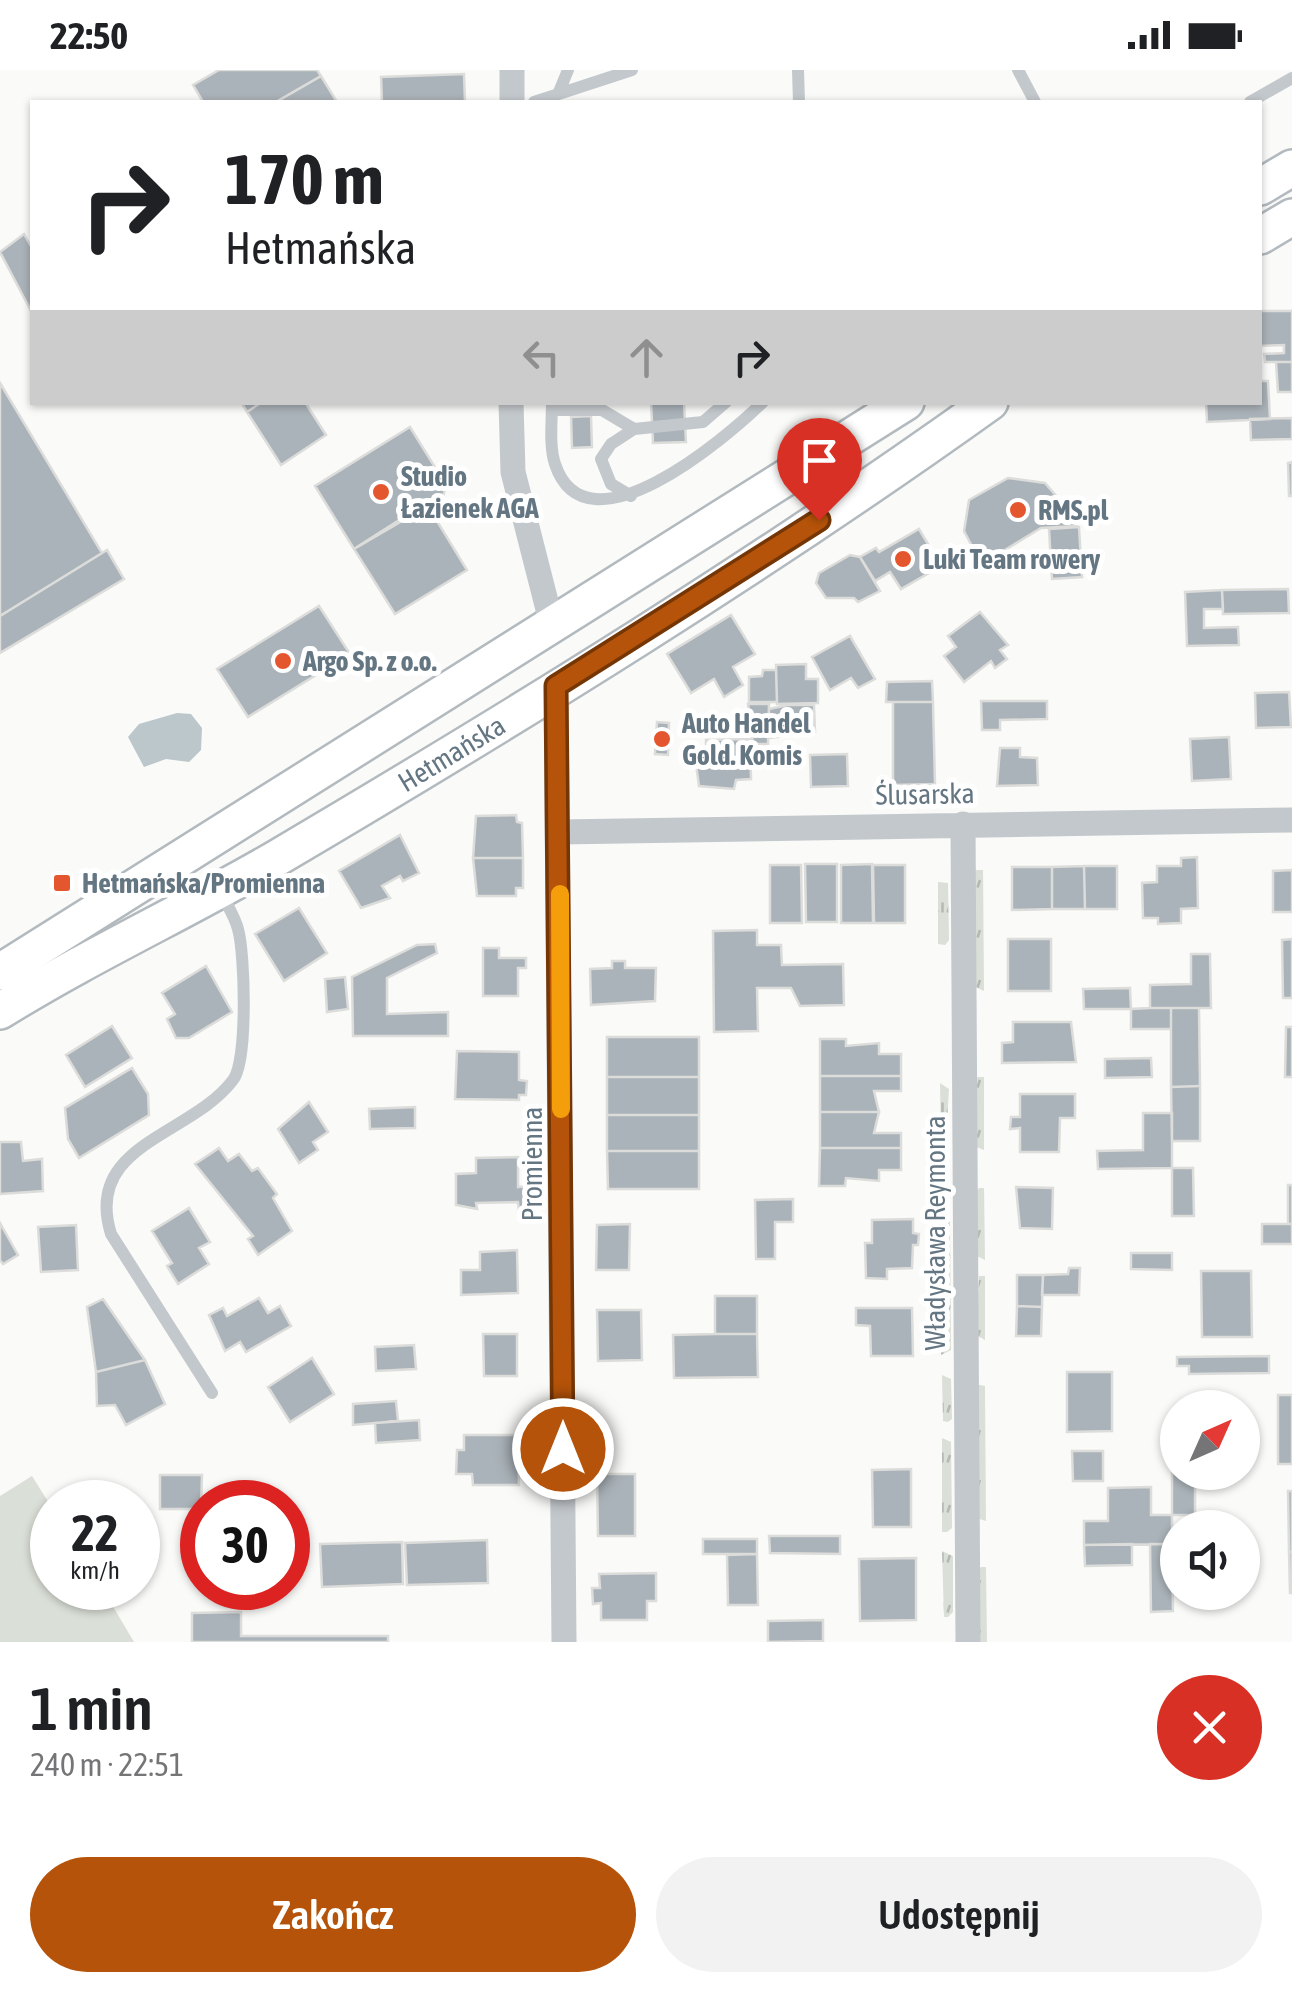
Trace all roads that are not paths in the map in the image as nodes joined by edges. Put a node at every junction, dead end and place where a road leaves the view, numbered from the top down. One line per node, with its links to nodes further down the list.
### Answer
1 (512, 70): 9 (street)
2 (568, 70): 8 (lane)
3 (632, 70): 8 (lane)
4 (798, 70): 11 (lane)
5 (1018, 70): 12 (lane)
6 (1288, 70): 7 (lane)
7 (1292, 78): 13 (lane)
8 (558, 92): 10 (lane)
9 (512, 100)
10 (539, 100)
11 (799, 100)
12 (1034, 100)
13 (1254, 100)
14 (1292, 168): 15 (main road)
15 (1262, 186)
16 (1292, 217): 17 (main road)
17 (1262, 235)
18 (511, 405): 30 (street)
19 (612, 405): 25 (lane)
20 (723, 405): 26 (lane)
21 (760, 405): 27 (lane)
22 (901, 405): 28 (main road, Hetmańska)
23 (986, 405): 29 (main road, Hetmańska)
24 (552, 406): 25 (lane); 27 (lane)
25 (602, 410): 26 (lane)
26 (634, 429): 27 (lane)
27 (630, 496)
28 (672, 550): 29 (main road); 30 (main road, Hetmańska)
29 (703, 594): 31 (main road, Hetmańska)
30 (552, 625): 31 (main road); 32 (main road, Hetmańska)
31 (556, 686): 33 (main road, Hetmańska); 36 (street, Promienna)
32 (376, 734): 33 (main road); 38 (main road, Hetmańska)
33 (414, 774): 37 (main road, Hetmańska)
34 (1292, 820): 35 (street, Ślusarska)
35 (963, 824): 36 (street, Ślusarska); 42 (street, Władysława Reymonta)
36 (560, 832): 41 (street, Promienna)
37 (220, 890): 39 (main road, Hetmańska); 40 (lane)
38 (0, 972)
39 (0, 1012)
40 (212, 1393)
41 (564, 1642)
42 (968, 1642)

